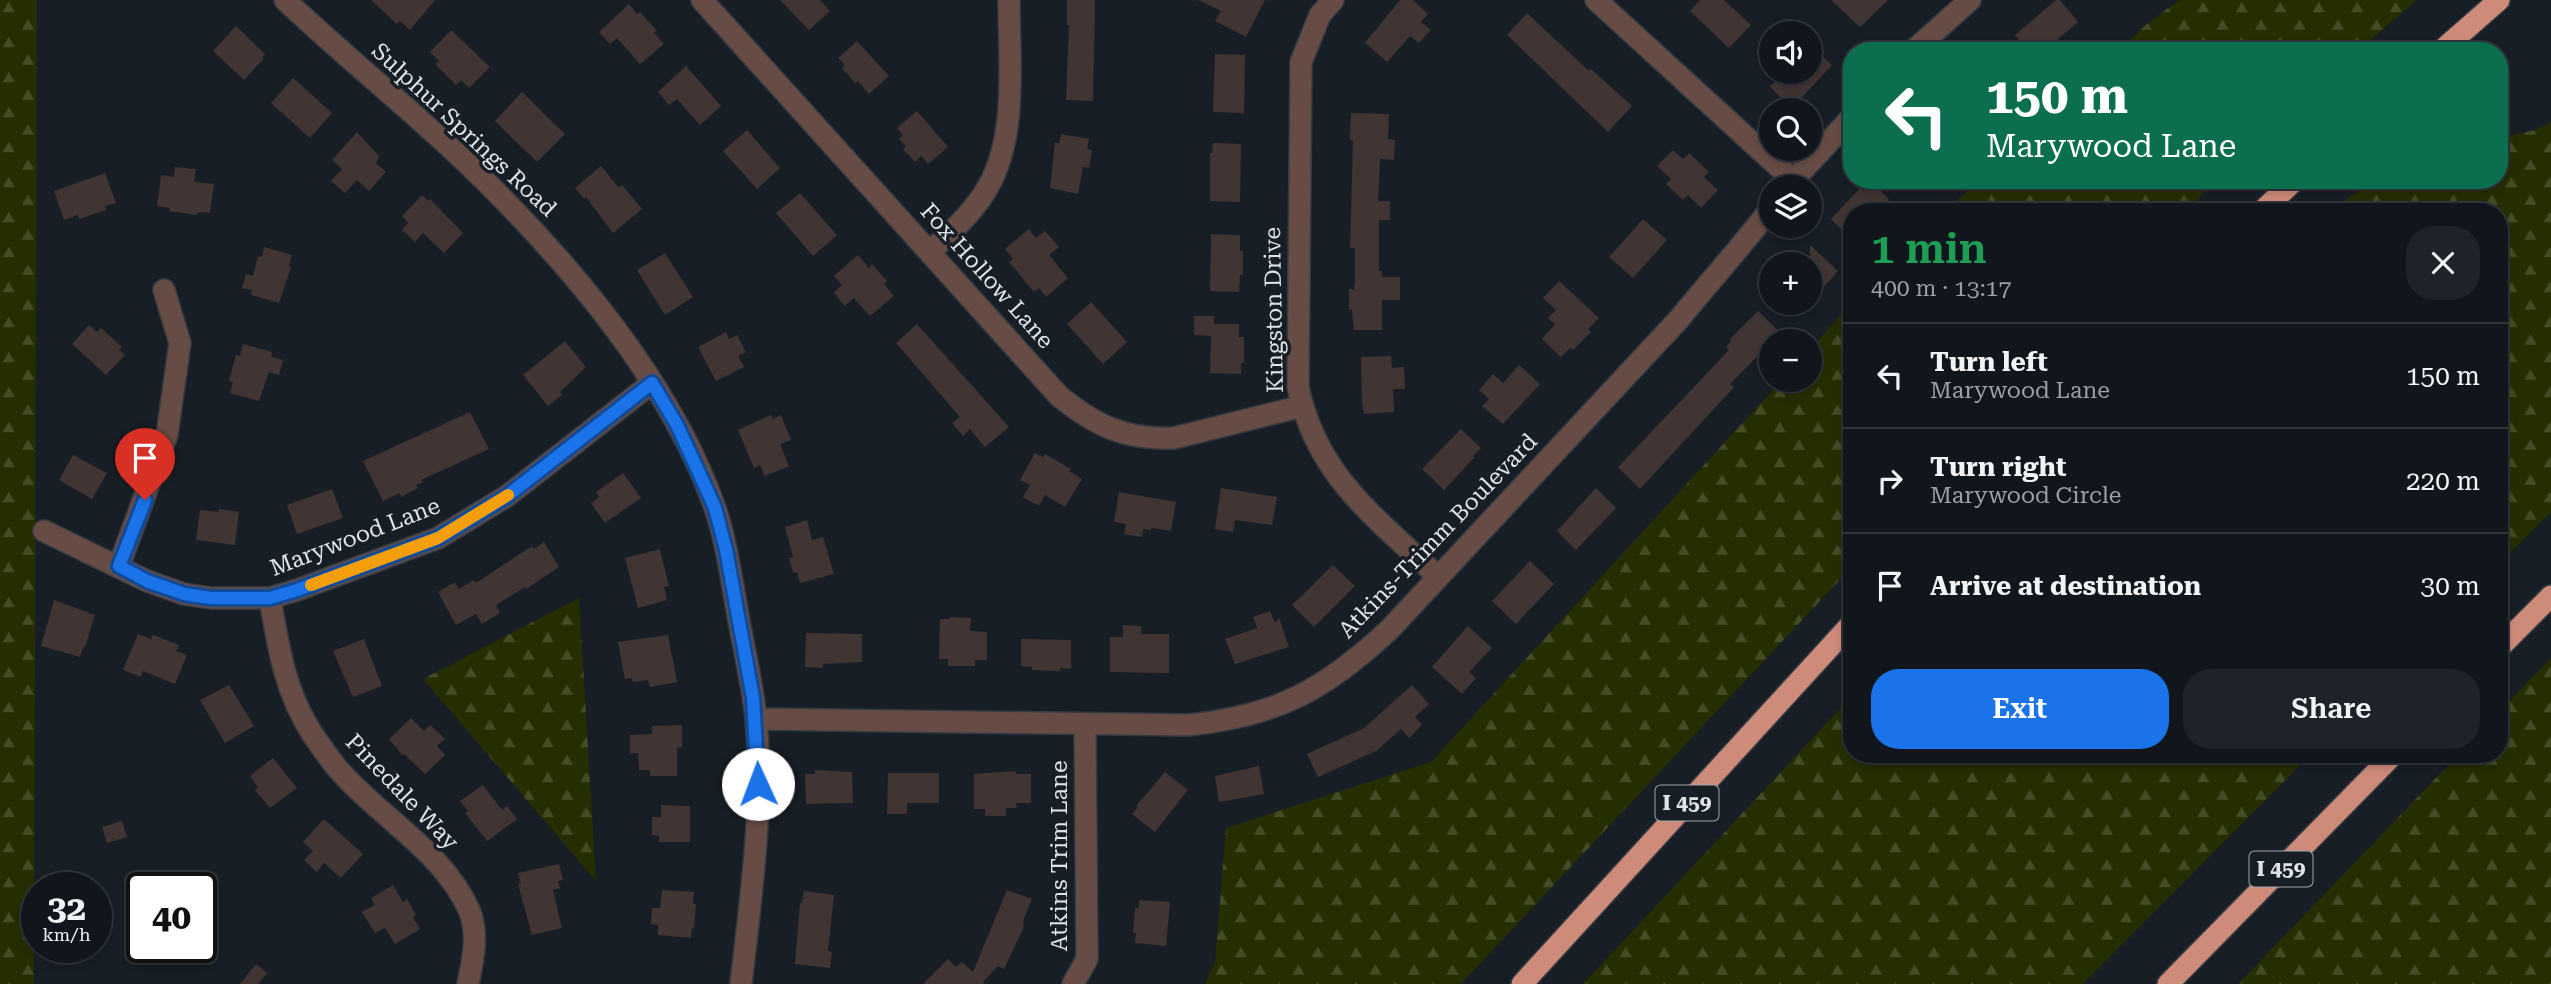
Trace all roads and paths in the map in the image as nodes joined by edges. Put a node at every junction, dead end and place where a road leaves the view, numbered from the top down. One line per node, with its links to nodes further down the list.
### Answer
1 (285, 0): 18 (street, Sulphur Springs Road)
2 (702, 0): 16 (street, Fox Hollow Lane)
3 (1009, 0): 16 (street)
4 (1333, 0): 19 (street, Kingston Drive)
5 (1595, 0): 11 (street)
6 (1970, 0): 8 (street)
7 (2499, 0): 9 (highway)
8 (1923, 42)
9 (2451, 42)
10 (1843, 127): 12 (street)
11 (1781, 175)
12 (1798, 175)
13 (2285, 189): 14 (highway)
14 (2271, 203)
15 (1759, 224): 22 (street, Atkins-Trimm Boulevard)
16 (930, 252): 19 (street, Fox Hollow Lane)
17 (164, 290): 21 (street)
18 (652, 383): 24 (street, Marywood Lane); 27 (street, Sulphur Springs Road)
19 (1303, 407): 22 (street, Kingston Drive)
20 (44, 531): 21 (street, Marywood Lane)
21 (119, 566): 24 (street, Marywood Lane)
22 (1438, 577): 28 (street, Atkins-Trimm Boulevard)
23 (2551, 596): 26 (highway)
24 (270, 598): 30 (street, Pinedale Way)
25 (1843, 633): 33 (highway, I 459)
26 (2508, 639)
27 (756, 719): 28 (street, Atkins-Trimm Boulevard); 31 (street, Sulphur Springs Road)
28 (1085, 724): 32 (street, Atkins Trim Lane)
29 (2385, 763): 34 (highway, I 459)
30 (468, 984)
31 (741, 984)
32 (1073, 984)
33 (1522, 984)
34 (2168, 984)

